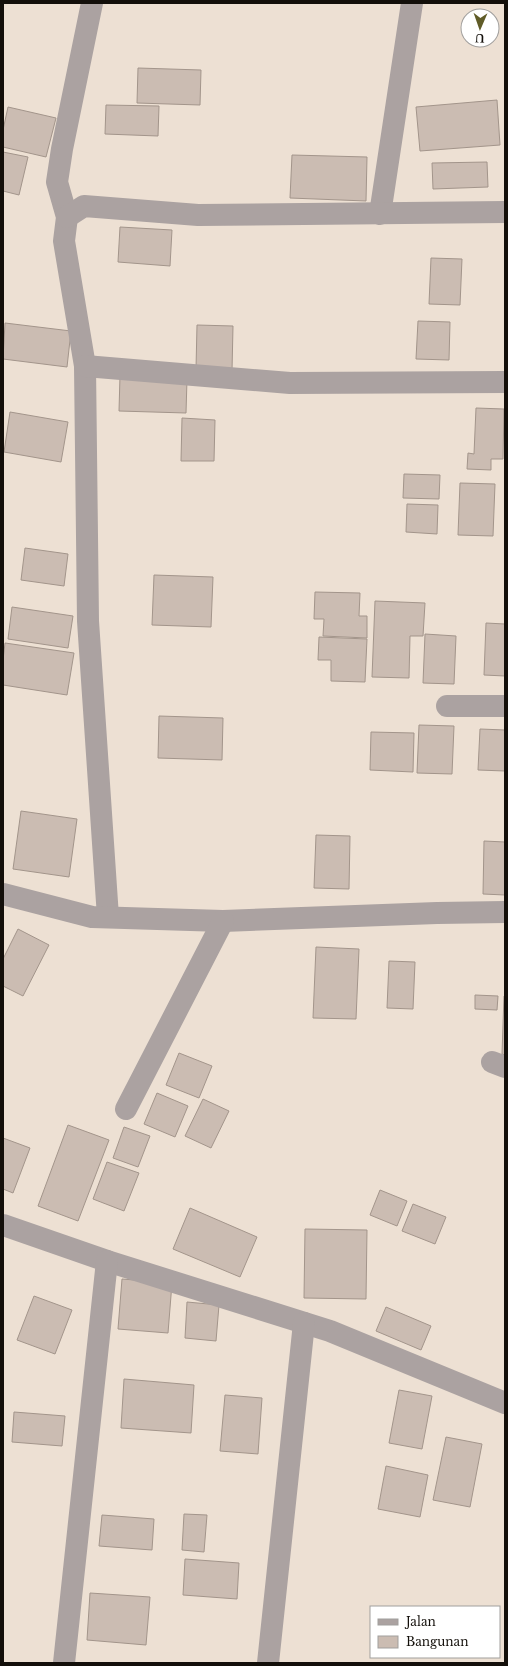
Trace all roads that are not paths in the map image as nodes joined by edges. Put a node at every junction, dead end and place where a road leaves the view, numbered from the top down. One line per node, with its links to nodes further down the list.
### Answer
1 (92, 3): 5 (street)
2 (412, 3): 4 (street)
3 (505, 212): 4 (street)
4 (380, 214): 5 (street)
5 (67, 217): 6 (street)
6 (85, 366): 7 (street); 12 (street)
7 (505, 382)
8 (447, 706): 9 (street)
9 (505, 706)
10 (3, 894): 12 (street)
11 (505, 912): 13 (street)
12 (108, 917): 13 (street)
13 (223, 921): 14 (street)
14 (126, 1109)
15 (3, 1226): 16 (street)
16 (107, 1261): 17 (street); 19 (street)
17 (304, 1323): 18 (street); 20 (street)
18 (505, 1402)
19 (64, 1663)
20 (268, 1663)

